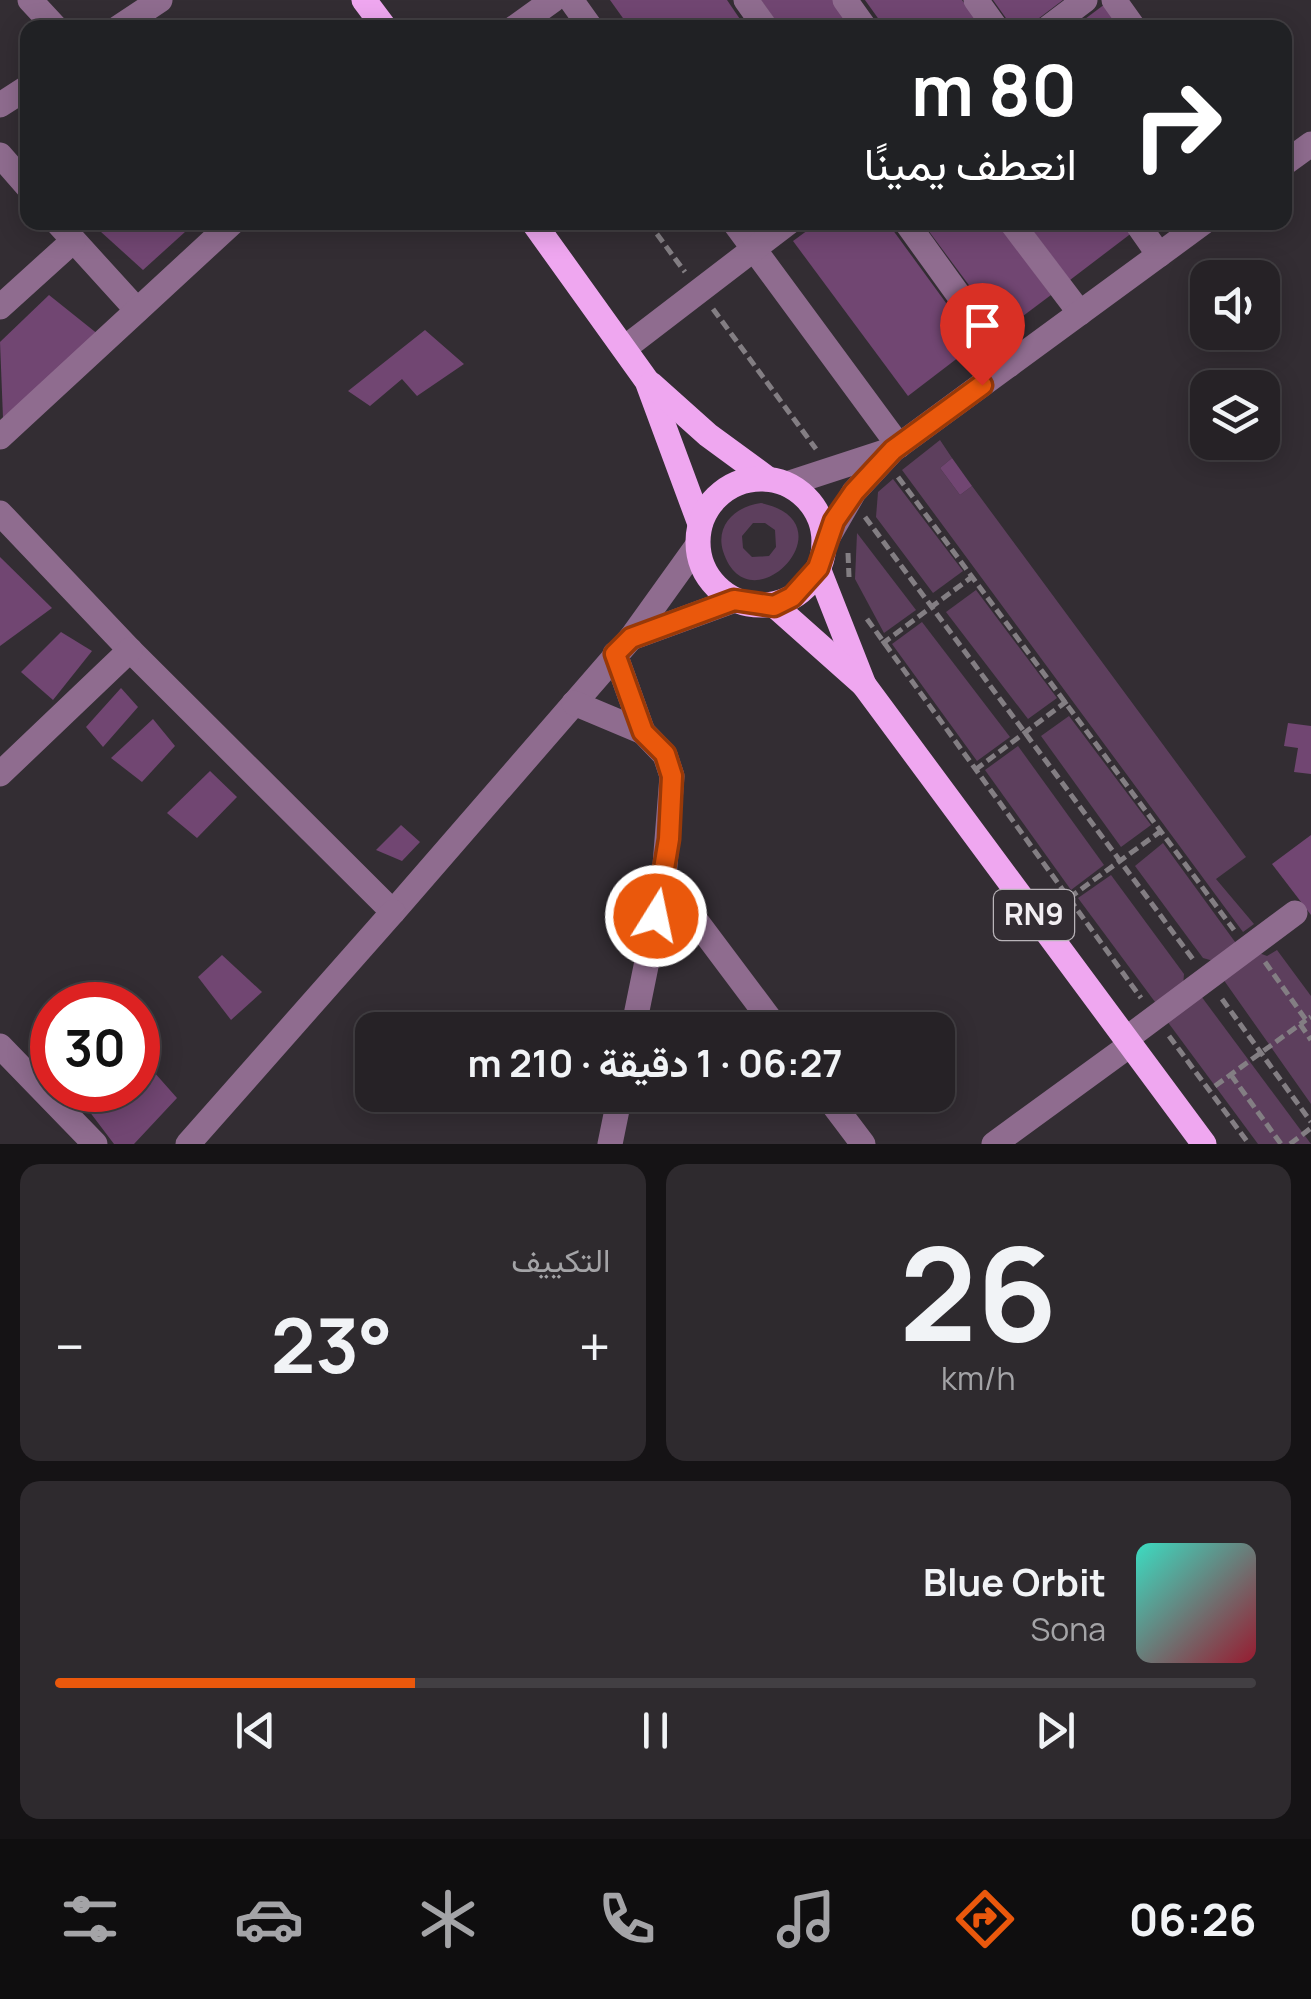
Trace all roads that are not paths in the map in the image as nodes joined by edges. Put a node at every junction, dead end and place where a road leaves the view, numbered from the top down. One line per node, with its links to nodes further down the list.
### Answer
1 (30, 0): 5 (street)
2 (160, 0): 6 (street)
3 (553, 0): 7 (street)
4 (1085, 0): 8 (street)
5 (49, 20)
6 (130, 20)
7 (525, 20)
8 (1059, 20)
9 (0, 155): 10 (street)
10 (20, 179)
11 (224, 230): 23 (street)
12 (539, 230): 25 (main road, RN9)
13 (740, 230): 20 (street)
14 (779, 230): 20 (street)
15 (912, 230): 26 (street)
16 (1017, 230): 24 (street)
17 (1142, 230): 21 (street)
18 (1193, 230): 21 (street)
19 (65, 232): 22 (street); 23 (street)
20 (754, 249): 25 (street); 29 (street)
21 (1159, 255): 24 (street)
22 (0, 307)
23 (137, 310): 28 (street)
24 (1080, 313): 26 (street)
25 (626, 347): 27 (main road, RN9)
26 (1009, 365): 29 (street)
27 (648, 381): 30 (main road, RN9); 32 (main road, RN9)
28 (0, 437)
29 (896, 448): 30 (street); 33 (street)
30 (778, 481): 32 (main road); 33 (main road, RN9)
31 (0, 513): 37 (street)
32 (698, 535): 34 (main road, RN9); 36 (street)
33 (831, 551): 35 (main road); 38 (main road, RN9)
34 (734, 600): 35 (main road); 36 (street)
35 (774, 606): 38 (main road, RN9)
36 (623, 646): 39 (street); 40 (street)
37 (130, 650): 41 (street); 43 (street)
38 (864, 685): 47 (main road, RN9)
39 (574, 704): 40 (street); 43 (street)
40 (643, 732): 42 (street)
41 (0, 774)
42 (664, 878): 45 (street); 46 (street)
43 (394, 912): 52 (street)
44 (1295, 913): 47 (street)
45 (637, 1012)
46 (764, 1012)
47 (1128, 1042): 55 (street); 56 (main road, RN9)
48 (0, 1046): 51 (street)
49 (839, 1112): 54 (street)
50 (612, 1133): 53 (street)
51 (95, 1144)
52 (188, 1144)
53 (630, 1144)
54 (863, 1144)
55 (994, 1144)
56 (1204, 1144)

